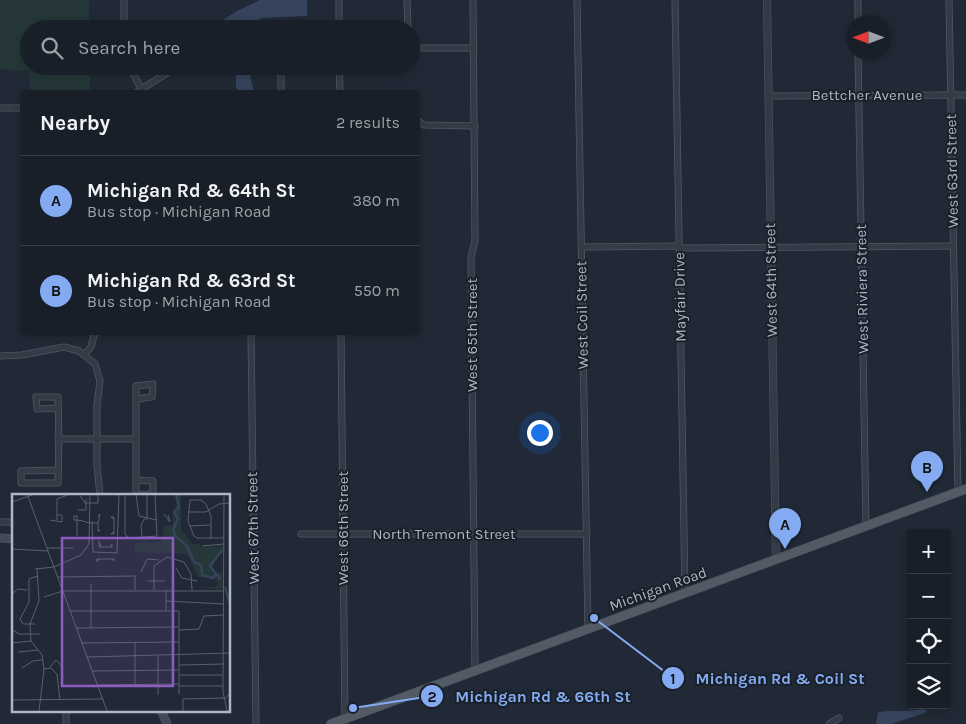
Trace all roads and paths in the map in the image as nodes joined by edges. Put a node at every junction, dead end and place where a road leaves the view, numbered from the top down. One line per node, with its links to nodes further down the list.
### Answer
1 (124, 0): 11 (street)
2 (339, 0): 12 (street)
3 (407, 0): 13 (street)
4 (473, 0): 15 (street, West 65th Street)
5 (577, 0): 35 (street, West Coil Street)
6 (675, 0): 36 (street, Mayfair Drive)
7 (767, 0): 27 (street, West 64th Street)
8 (858, 0): 10 (street)
9 (950, 0): 25 (street, West 63rd Street)
10 (858, 15)
11 (124, 20)
12 (339, 20)
13 (408, 20)
14 (420, 48): 15 (street)
15 (474, 48): 32 (street, West 65th Street)
16 (858, 60): 28 (street, West Riviera Street)
17 (133, 75): 21 (street)
18 (165, 75): 22 (street)
19 (281, 75): 23 (street)
20 (339, 75): 24 (street)
21 (139, 90)
22 (143, 90)
23 (282, 90)
24 (340, 90)
25 (950, 95): 26 (street, Bettcher Avenue); 28 (street, Bettcher Avenue); 34 (street, West 63rd Street)
26 (966, 95)
27 (768, 96): 28 (street, Bettcher Avenue); 37 (street, West 64th Street)
28 (858, 96): 33 (street, West Riviera Street)
29 (0, 108): 30 (street)
30 (20, 108)
31 (420, 122): 32 (street)
32 (475, 126): 55 (street, West 65th Street)
33 (861, 246): 34 (street); 37 (street); 52 (street, West Riviera Street)
34 (953, 246): 50 (street, West 63rd Street)
35 (581, 247): 36 (street); 56 (street, West Coil Street)
36 (679, 247): 37 (street); 58 (street, Mayfair Drive)
37 (770, 247): 57 (street, West 64th Street)
38 (94, 335): 41 (street)
39 (251, 335): 65 (street, West 67th Street)
40 (342, 335): 54 (street, West 66th Street)
41 (85, 354): 42 (street); 46 (street)
42 (0, 356)
43 (136, 399): 47 (street)
44 (58, 408): 45 (street)
45 (58, 439): 46 (street); 48 (street)
46 (97, 439): 47 (street); 51 (street)
47 (136, 439): 49 (street)
48 (58, 470): 48 (street)
49 (136, 480)
50 (962, 490): 52 (main road, Michigan Road)
51 (100, 494)
52 (866, 526): 57 (main road, Michigan Road)
53 (301, 534): 54 (street, North Tremont Street)
54 (344, 534): 55 (street, North Tremont Street); 63 (street, West 66th Street)
55 (474, 534): 56 (street, North Tremont Street); 60 (street, West 65th Street)
56 (586, 534): 59 (street, West Coil Street)
57 (776, 560): 58 (main road, Michigan Road)
58 (685, 594): 59 (main road, Michigan Road)
59 (588, 629): 60 (main road, Michigan Road)
60 (474, 671): 63 (main road, Michigan Road)
61 (162, 712): 64 (main road)
62 (839, 718): 67 (street)
63 (345, 722): 66 (main road, Michigan Road)
64 (167, 724)
65 (256, 724)
66 (331, 724)
67 (829, 724)

